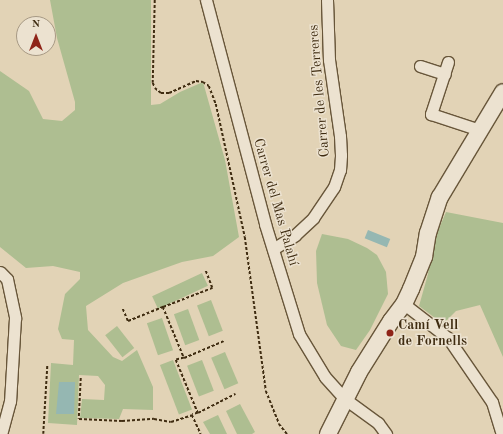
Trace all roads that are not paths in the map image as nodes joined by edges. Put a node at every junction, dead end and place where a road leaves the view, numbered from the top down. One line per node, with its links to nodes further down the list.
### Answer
1 (206, 0): 8 (street, Carrer del Mas Palahí)
2 (327, 0): 8 (street, Carrer de les Terreres)
3 (448, 62): 5 (street)
4 (420, 66): 5 (street)
5 (445, 74): 7 (street)
6 (503, 92): 7 (street)
7 (480, 130): 10 (street)
8 (273, 249): 11 (street, Carrer del Mas Palahí)
9 (0, 272): 12 (street)
10 (404, 304): 11 (street); 15 (street)
11 (345, 399): 13 (street); 14 (street, Carrer del Mas Palahí)
12 (1, 434)
13 (328, 434)
14 (386, 434)
15 (502, 434)

